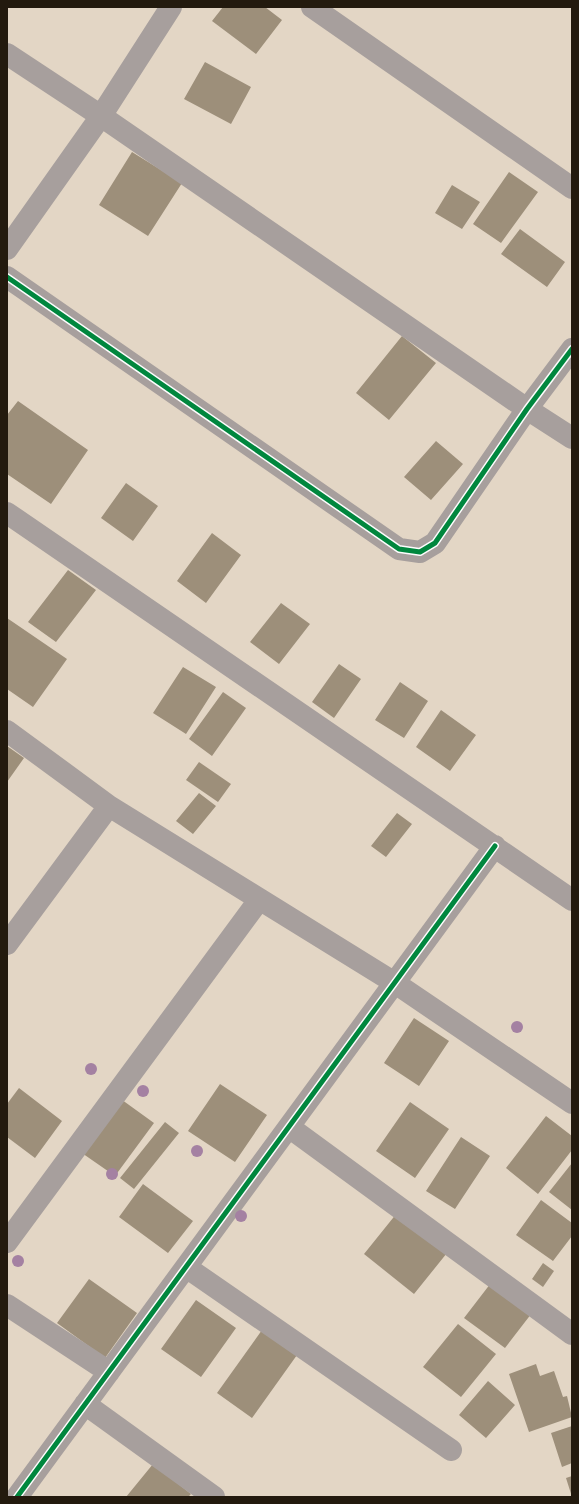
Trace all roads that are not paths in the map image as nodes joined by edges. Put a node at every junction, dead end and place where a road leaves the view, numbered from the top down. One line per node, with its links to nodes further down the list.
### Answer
1 (171, 7): 4 (street)
2 (312, 7): 5 (street)
3 (7, 54): 4 (street)
4 (101, 116): 6 (street); 9 (street)
5 (572, 188)
6 (7, 249)
7 (7, 277): 9 (street)
8 (572, 349): 9 (street)
9 (527, 409): 10 (street)
10 (572, 438)
11 (7, 513): 14 (street)
12 (7, 731): 13 (street)
13 (109, 806): 15 (street); 17 (street)
14 (495, 846): 16 (street); 18 (street)
15 (259, 900): 18 (street); 21 (street)
16 (572, 900)
17 (7, 944)
18 (394, 983): 19 (street); 20 (street)
19 (572, 1103)
20 (289, 1127): 22 (street); 24 (street)
21 (7, 1242)
22 (186, 1267): 25 (street); 27 (street)
23 (7, 1305): 25 (street)
24 (572, 1334)
25 (109, 1372): 26 (street)
26 (85, 1404): 28 (street); 29 (street)
27 (451, 1450)
28 (17, 1497)
29 (214, 1497)

